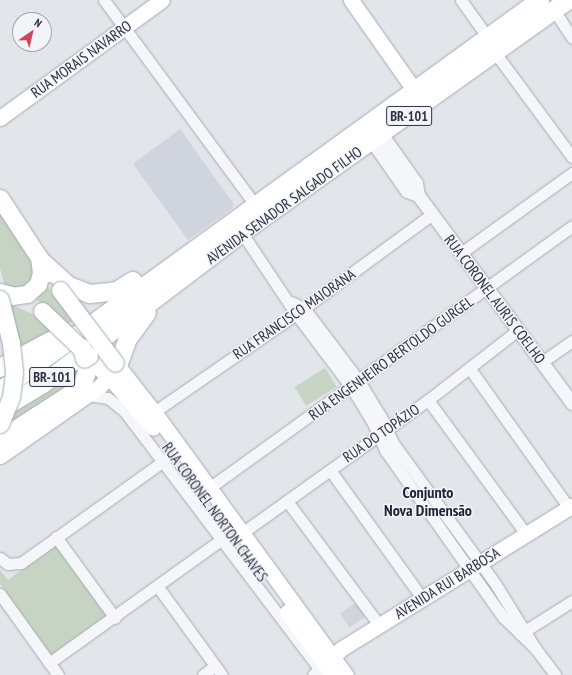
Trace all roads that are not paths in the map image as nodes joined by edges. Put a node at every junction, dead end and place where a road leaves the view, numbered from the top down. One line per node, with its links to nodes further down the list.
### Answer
1 (104, 0): 7 (street)
2 (162, 0): 7 (main road, RUA MORAIS NAVARRO)
3 (351, 0): 10 (main road)
4 (461, 0): 9 (street)
5 (568, 0): 6 (highway, AVENIDA SENADOR SALGADO FILHO / BR-101)
6 (547, 5): 8 (street); 9 (highway, AVENIDA SENADOR SALGADO FILHO / BR-101)
7 (123, 28): 11 (main road, RUA MORAIS NAVARRO); 16 (street)
8 (572, 38)
9 (492, 46): 10 (highway, AVENIDA SENADOR SALGADO FILHO / BR-101); 12 (highway, AVENIDA SENADOR SALGADO FILHO / BR-101); 13 (street)
10 (415, 91): 16 (highway, AVENIDA SENADOR SALGADO FILHO / BR-101)
11 (0, 118)
12 (377, 138): 17 (street, RUA CORONEL AURIS COELHO); 19 (highway, AVENIDA SENADOR SALGADO FILHO / BR-101)
13 (572, 157)
14 (572, 172): 20 (street)
15 (0, 198): 21 (main road)
16 (256, 206): 19 (highway, AVENIDA SENADOR SALGADO FILHO / BR-101)
17 (432, 214): 20 (street, RUA CORONEL AURIS COELHO); 24 (street, RUA FRANCISCO MAIORANA)
18 (572, 226): 22 (street, RUA ENGENHEIRO BERTOLDO GURGEL)
19 (240, 229): 21 (highway); 24 (street); 25 (highway, AVENIDA SENADOR SALGADO FILHO / BR-101); 32 (highway); 40 (highway, AVENIDA SENADOR SALGADO FILHO / BR-101)
20 (460, 253): 22 (street, RUA CORONEL AURIS COELHO)
21 (40, 259): 23 (main road); 32 (main road, bridge)
22 (487, 288): 27 (street, RUA CORONEL AURIS COELHO); 35 (street, RUA ENGENHEIRO BERTOLDO GURGEL)
23 (3, 295): 29 (main road, RUA CORONEL NORTON CHAVES, bridge); 42 (main road, bridge)
24 (300, 311): 35 (street); 41 (street, RUA FRANCISCO MAIORANA)
25 (100, 317): 26 (highway, AVENIDA SENADOR SALGADO FILHO / BR-101); 31 (highway)
26 (85, 327): 34 (highway); 36 (highway, AVENIDA SENADOR SALGADO FILHO / BR-101)
27 (518, 330): 30 (street, RUA CORONEL AURIS COELHO); 33 (street, RUA DO TOPÁZIO)
28 (572, 340): 30 (street)
29 (85, 354): 32 (main road, RUA CORONEL NORTON CHAVES); 44 (highway)
30 (542, 362): 39 (street, RUA CORONEL AURIS COELHO)
31 (0, 368)
32 (114, 369): 37 (main road); 41 (main road, RUA CORONEL NORTON CHAVES); 46 (main road, RUA CORONEL NORTON CHAVES)
33 (470, 369): 38 (street, RUA DO TOPÁZIO); 50 (street)
34 (0, 380)
35 (355, 384): 43 (street); 48 (street, RUA ENGENHEIRO BERTOLDO GURGEL)
36 (0, 391)
37 (88, 395): 45 (main road); 46 (street, RUA CORONEL NORTON CHAVES)
38 (428, 400): 43 (street, RUA DO TOPÁZIO); 52 (street)
39 (572, 403)
40 (0, 410)
41 (154, 412): 48 (main road, RUA CORONEL NORTON CHAVES)
42 (0, 424)
43 (382, 433): 47 (street, RUA DO TOPÁZIO); 56 (street)
44 (0, 440)
45 (0, 456)
46 (168, 457): 53 (street); 54 (street, RUA CORONEL NORTON CHAVES); 65 (main road, RUA CORONEL NORTON CHAVES)
47 (330, 470): 49 (street, RUA DO TOPÁZIO); 59 (street)
48 (209, 488): 51 (main road, RUA CORONEL NORTON CHAVES)
49 (287, 501): 51 (street, RUA DO TOPÁZIO); 62 (street)
50 (571, 507): 52 (main road, AVENIDA RUI BARBOSA)
51 (242, 533): 65 (main road, RUA CORONEL NORTON CHAVES)
52 (526, 534): 56 (main road, AVENIDA RUI BARBOSA)
53 (56, 537): 55 (street); 61 (street)
54 (222, 539): 57 (street); 65 (street, RUA CORONEL NORTON CHAVES)
55 (0, 558)
56 (475, 566): 59 (main road, AVENIDA RUI BARBOSA); 63 (street)
57 (158, 587): 61 (street); 66 (street)
58 (0, 594): 64 (street)
59 (422, 598): 62 (main road, AVENIDA RUI BARBOSA)
60 (572, 601): 63 (street)
61 (115, 618): 64 (street)
62 (379, 625): 65 (main road, AVENIDA RUI BARBOSA)
63 (523, 633): 70 (street)
64 (49, 663): 67 (street)
65 (325, 669): 69 (main road, RUA CORONEL NORTON CHAVES)
66 (218, 671): 68 (street)
67 (58, 675)
68 (203, 675)
69 (346, 675)
70 (555, 675)

